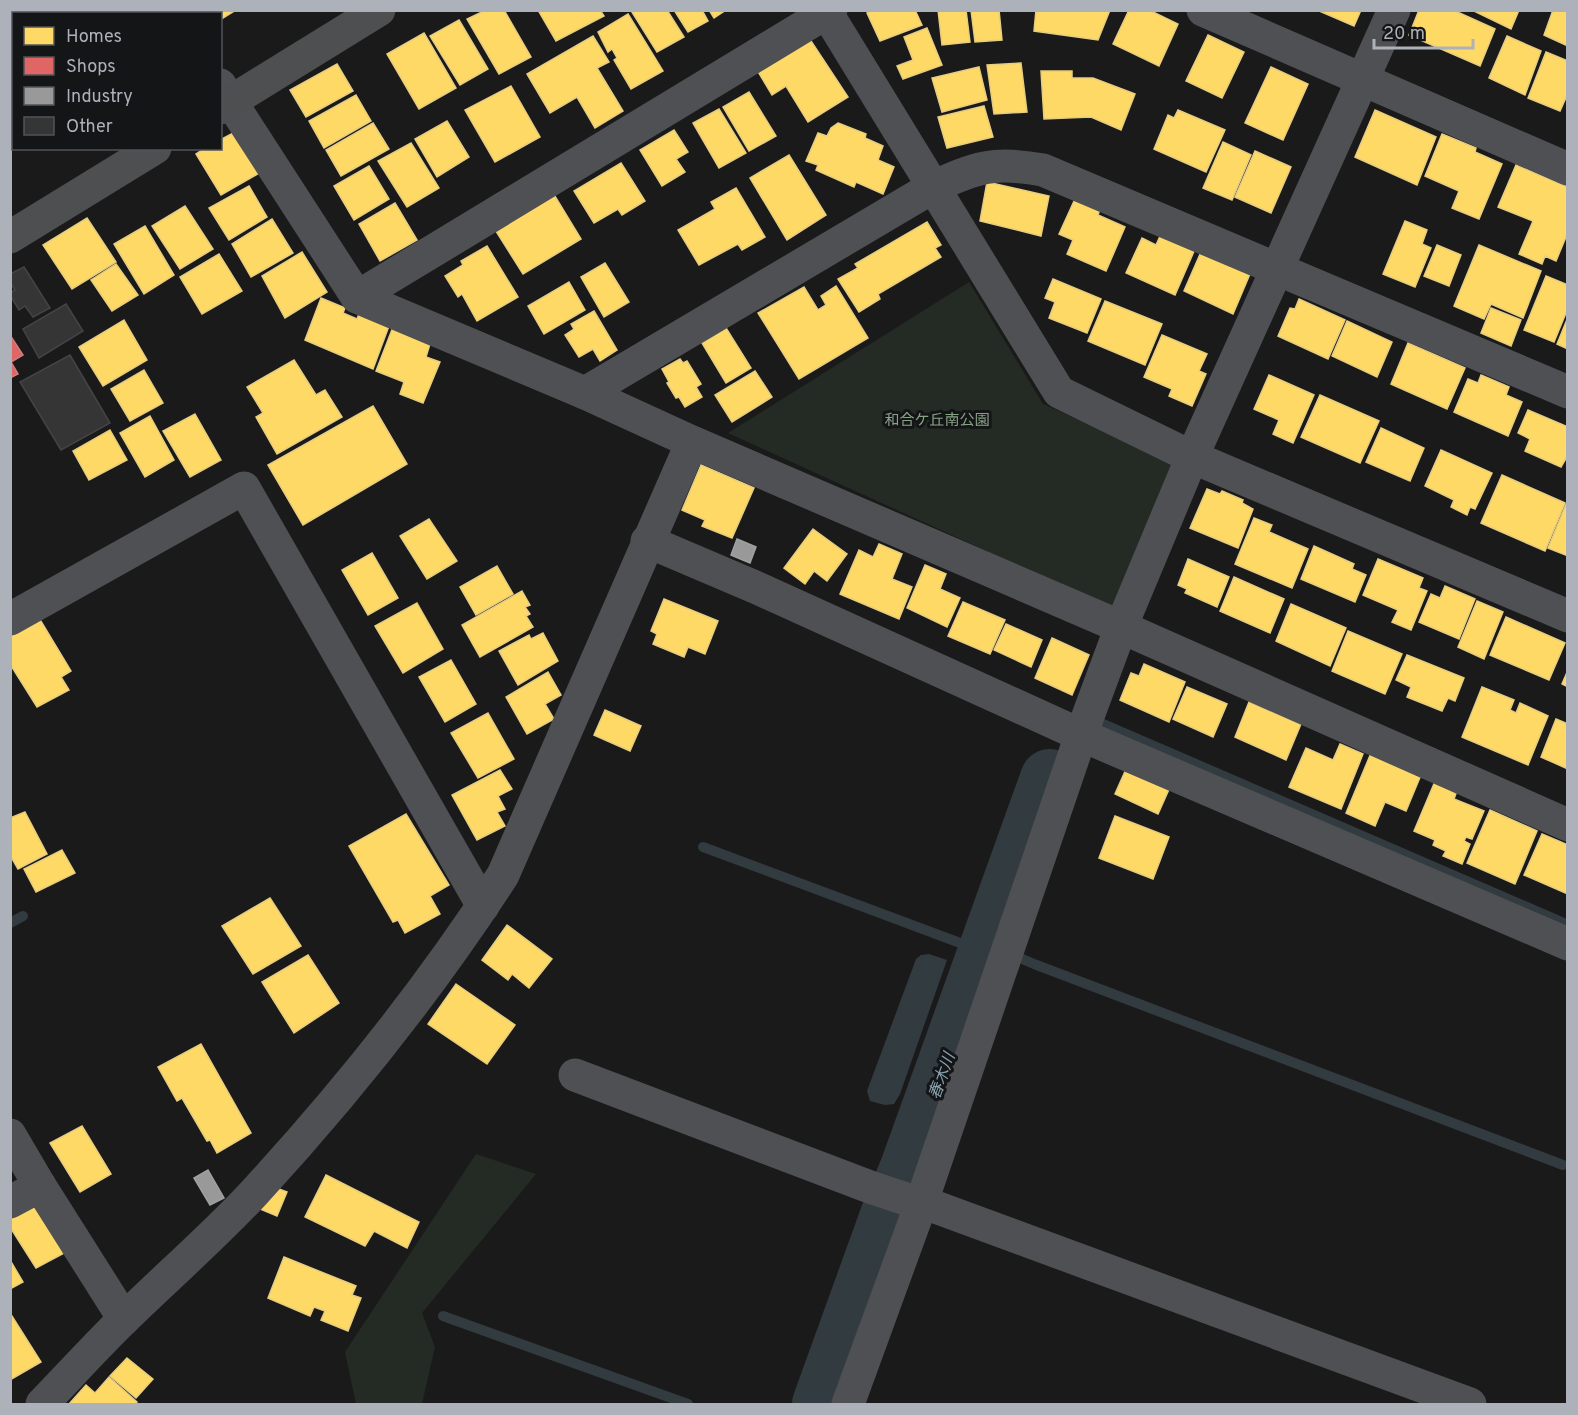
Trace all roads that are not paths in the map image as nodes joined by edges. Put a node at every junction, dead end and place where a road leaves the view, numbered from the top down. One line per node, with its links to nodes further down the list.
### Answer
1 (380, 10): 6 (street)
2 (1203, 10): 5 (street)
3 (1394, 10): 5 (street)
4 (828, 11): 9 (street); 12 (street)
5 (1363, 80): 8 (street); 11 (street)
6 (224, 98): 12 (street)
7 (152, 150): 10 (street)
8 (1568, 169)
9 (933, 187): 11 (street); 14 (street); 16 (street)
10 (10, 237)
11 (1279, 270): 13 (street); 16 (street)
12 (357, 297): 14 (street)
13 (1568, 392)
14 (585, 393): 15 (street)
15 (692, 442): 17 (street); 20 (street)
16 (1192, 458): 18 (street); 20 (street)
17 (647, 541): 21 (street); 23 (street)
18 (1568, 616)
19 (10, 620): 23 (street)
20 (1121, 627): 21 (street); 22 (street)
21 (1081, 735): 24 (street); 29 (street)
22 (1568, 825)
23 (483, 906): 30 (street)
24 (1568, 944)
25 (575, 1075): 29 (street)
26 (10, 1135): 27 (street)
27 (40, 1186): 28 (street); 30 (street)
28 (10, 1202)
29 (921, 1204): 32 (street); 33 (street)
30 (124, 1319): 31 (street)
31 (42, 1404)
32 (848, 1404)
33 (1470, 1404)

